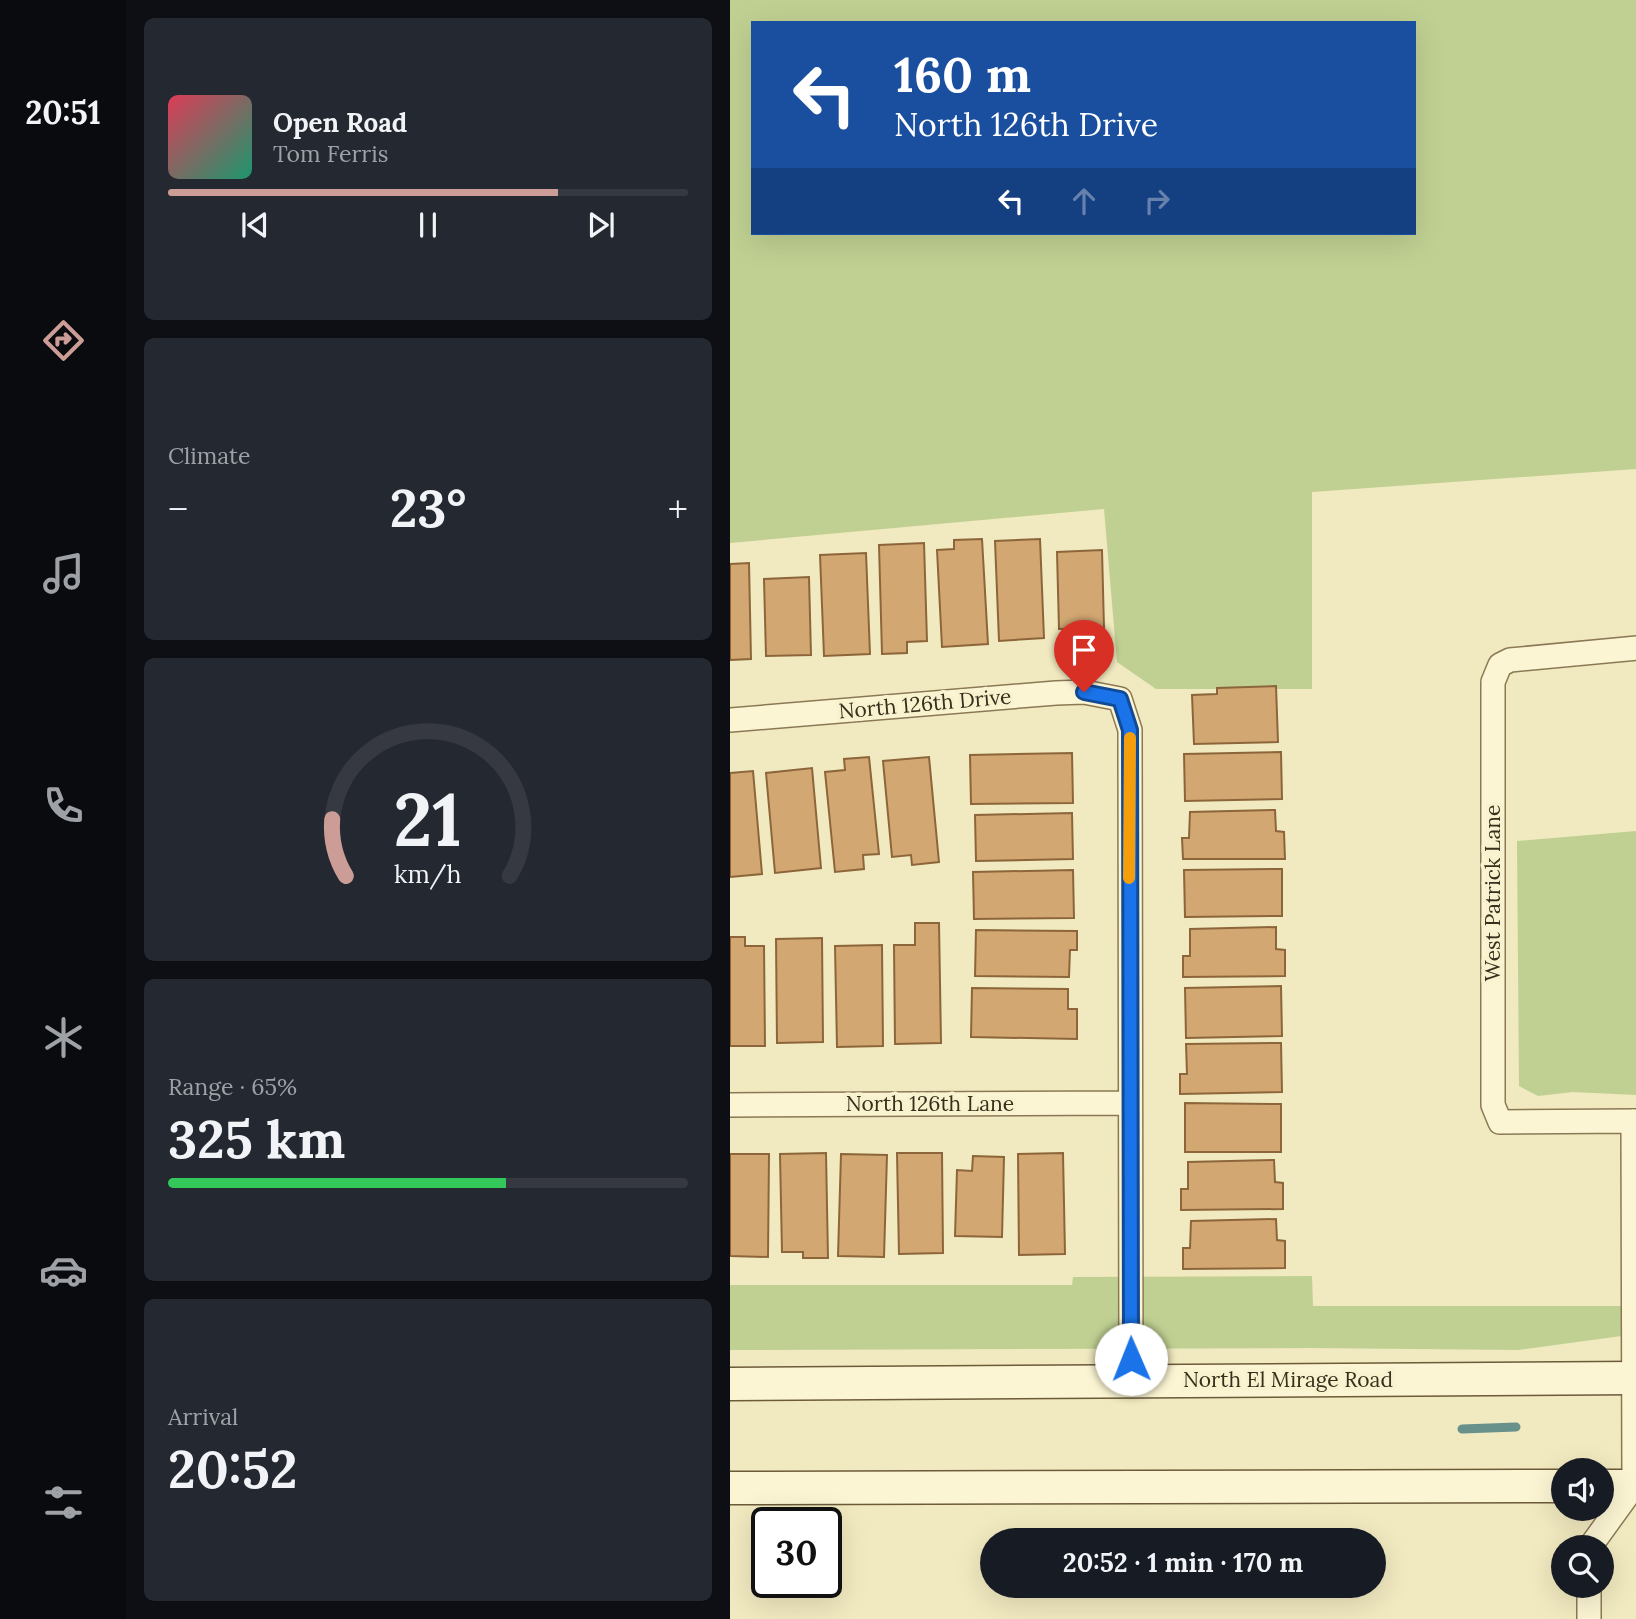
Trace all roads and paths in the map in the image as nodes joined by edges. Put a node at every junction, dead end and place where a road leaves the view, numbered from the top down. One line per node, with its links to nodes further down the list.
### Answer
1 (1636, 648): 5 (street, West Patrick Lane)
2 (730, 720): 3 (street, North 126th Drive)
3 (1129, 1103): 4 (street, North 126th Lane); 7 (street)
4 (730, 1105)
5 (1634, 1121): 6 (street)
6 (1636, 1378): 7 (main road, North El Mirage Road); 11 (street)
7 (1131, 1381): 8 (main road, North El Mirage Road)
8 (730, 1384)
9 (1551, 1486): 12 (main road)
10 (1614, 1486): 11 (main road)
11 (1636, 1486): 13 (street)
12 (730, 1488)
13 (1599, 1535)
14 (1589, 1598): 15 (street)
15 (1589, 1619)

